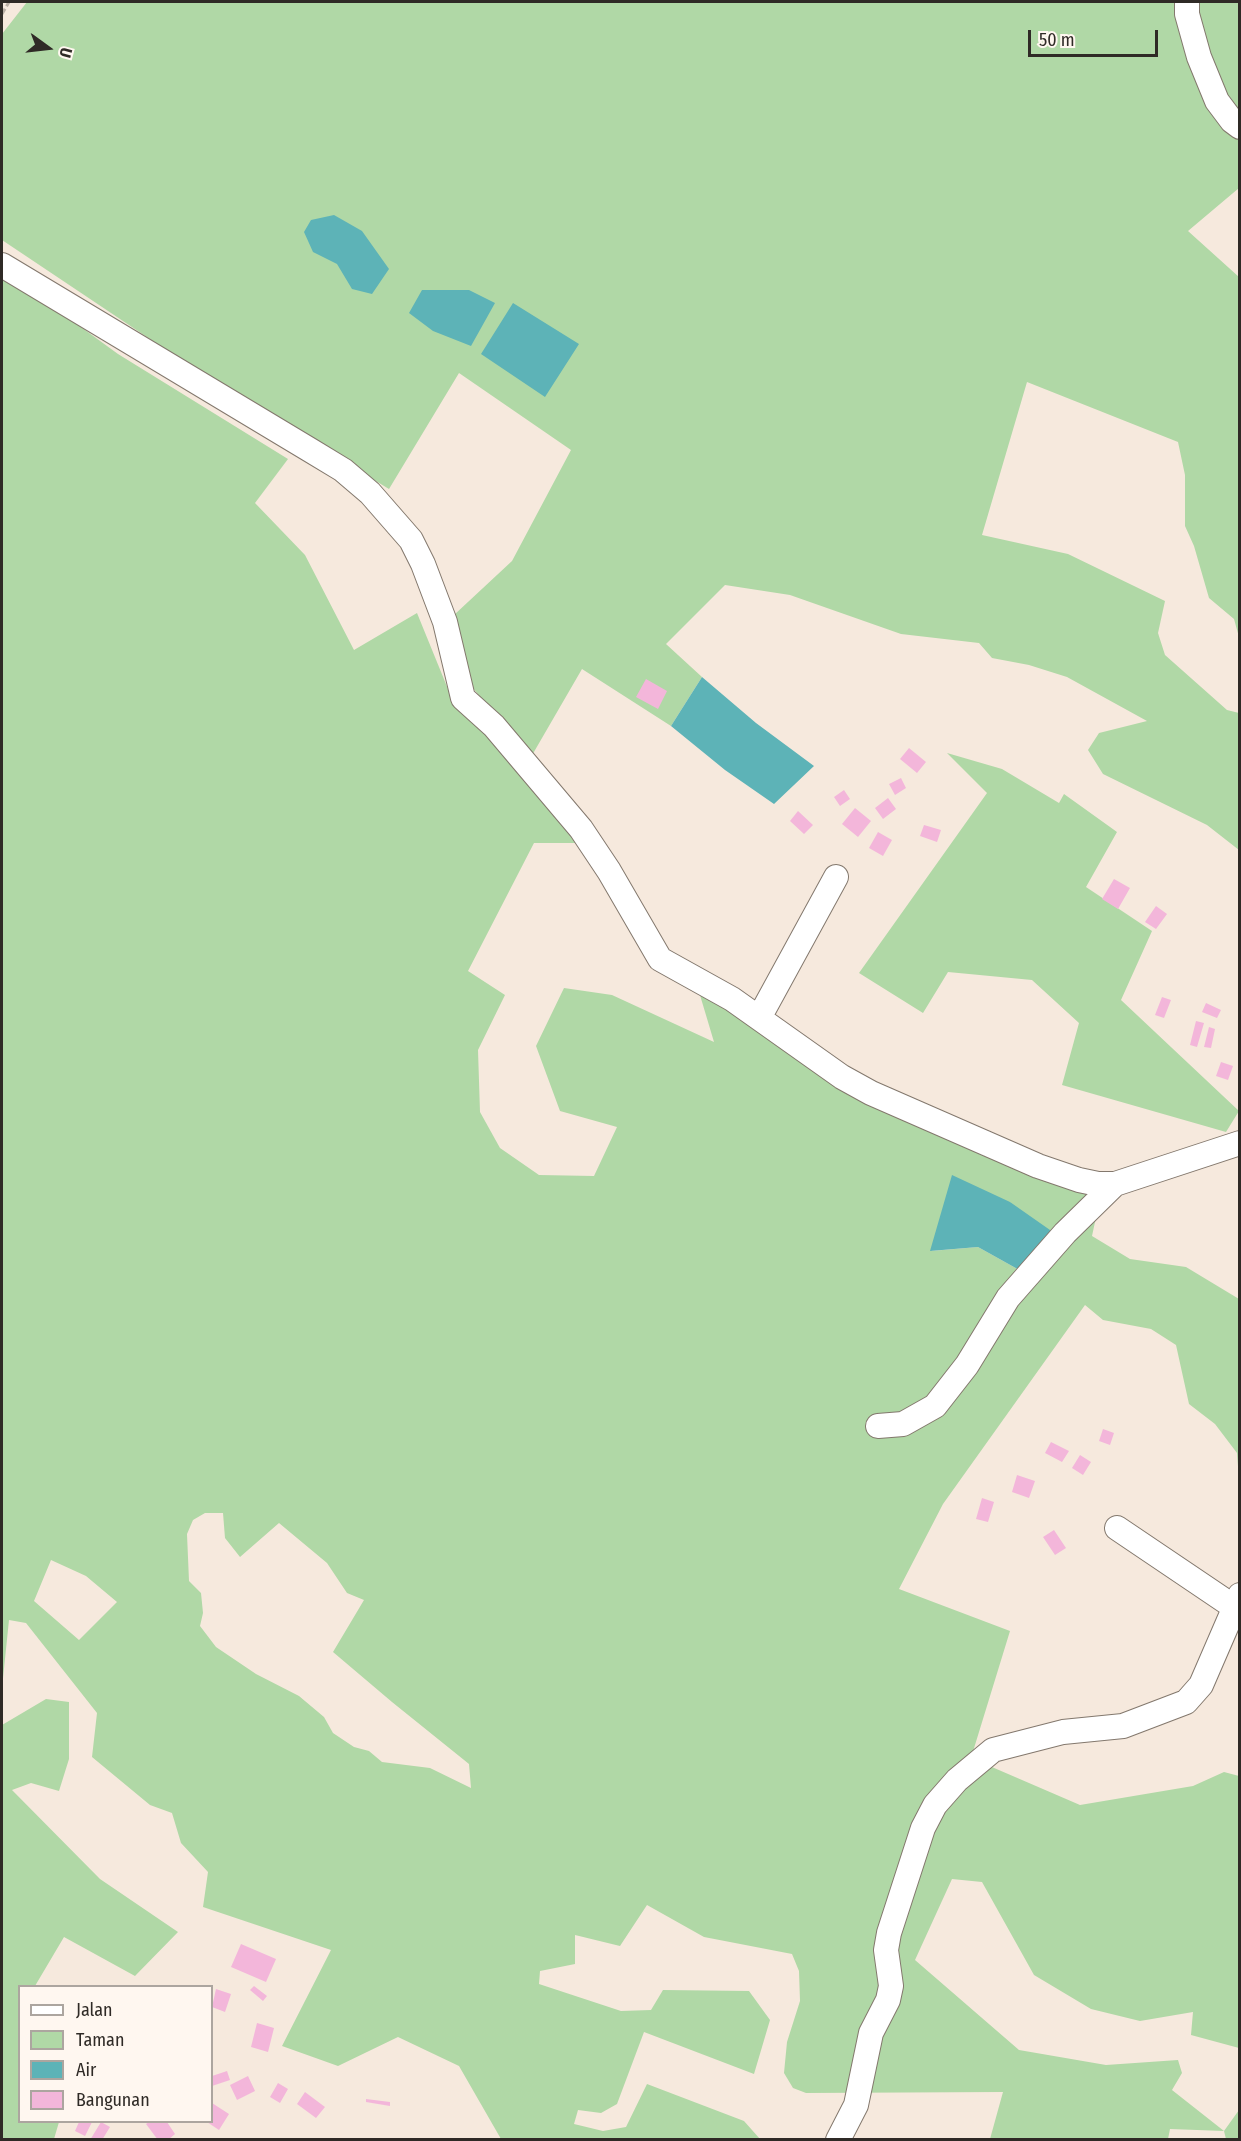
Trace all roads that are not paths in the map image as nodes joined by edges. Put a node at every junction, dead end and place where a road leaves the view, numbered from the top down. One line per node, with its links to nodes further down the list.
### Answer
1 (1187, 2): 2 (street)
2 (1239, 127)
3 (2, 266): 5 (street)
4 (836, 877): 5 (street)
5 (759, 1018): 7 (street)
6 (1239, 1143): 7 (street)
7 (1115, 1184): 8 (street)
8 (878, 1426)
9 (1117, 1528): 10 (street)
10 (1237, 1601): 11 (street)
11 (838, 2139)

